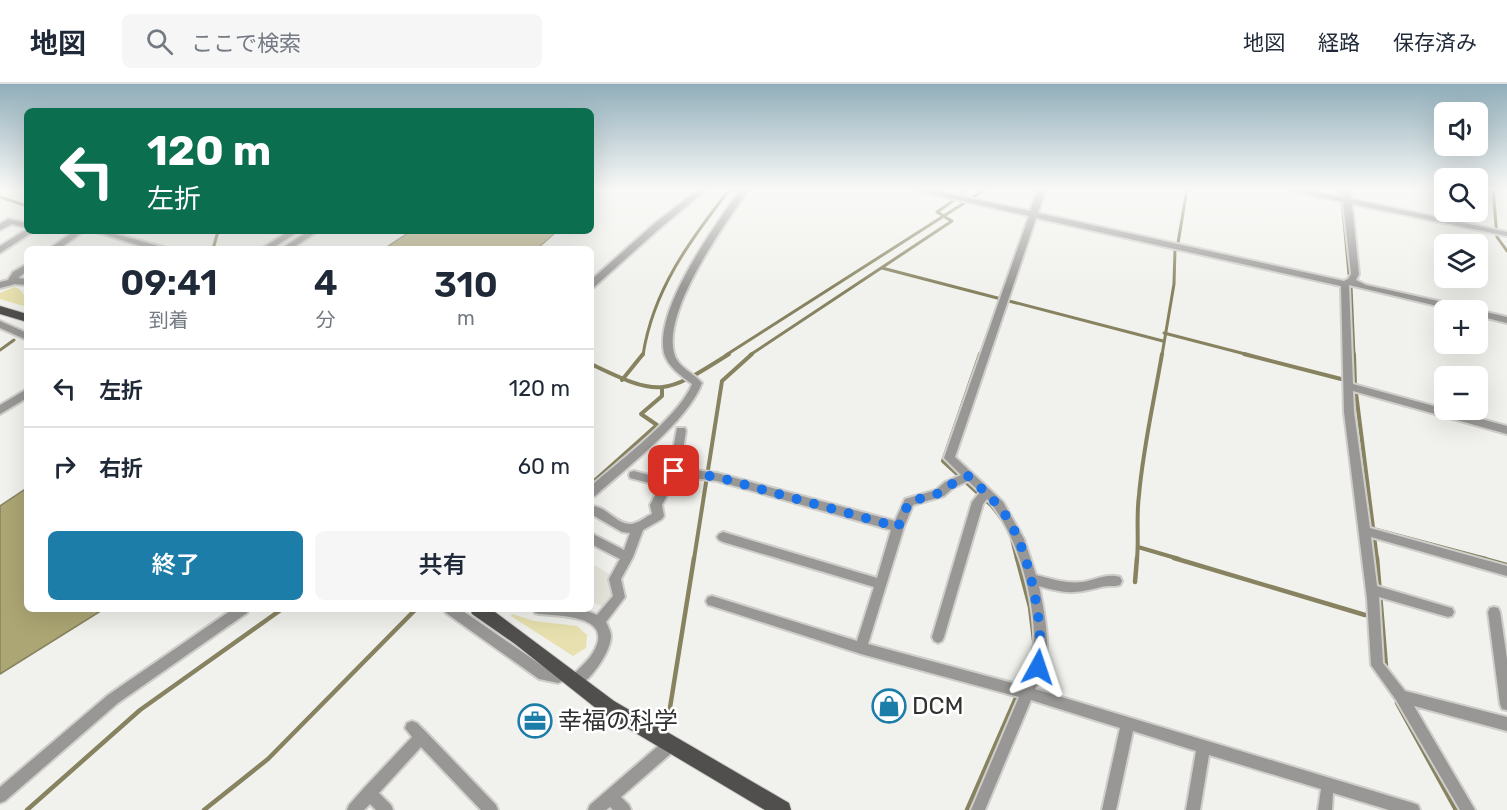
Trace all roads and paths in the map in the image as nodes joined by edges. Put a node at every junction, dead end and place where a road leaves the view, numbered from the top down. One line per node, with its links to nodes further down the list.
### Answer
1 (661, 223): 22 (street)
2 (723, 223): 41 (street)
3 (1031, 223): 39 (street)
4 (1079, 223): 23 (street)
5 (1350, 223): 23 (street)
6 (1453, 223): 7 (street)
7 (1500, 233): 13 (street)
8 (25, 234): 18 (street)
9 (76, 234): 14 (street)
10 (107, 234): 15 (street)
11 (290, 234): 16 (street)
12 (309, 234): 17 (street)
13 (1507, 245)
14 (58, 246)
15 (149, 246)
16 (270, 246)
17 (290, 246)
18 (0, 250)
19 (24, 269): 20 (street)
20 (11, 282): 21 (street); 24 (street)
21 (24, 282)
22 (594, 282)
23 (1348, 282): 25 (street); 32 (street)
24 (0, 285)
25 (1434, 303)
26 (0, 310): 28 (main road)
27 (1488, 315): 29 (street)
28 (24, 317)
29 (1507, 320)
30 (2, 326): 31 (street)
31 (24, 336)
32 (1353, 388): 35 (street); 46 (street)
33 (24, 395): 34 (street)
34 (0, 410)
35 (1507, 430)
36 (681, 431): 37 (street)
37 (674, 471): 40 (street); 45 (street)
38 (634, 475): 40 (street)
39 (964, 478): 42 (street); 45 (street)
40 (667, 484): 44 (street)
41 (594, 490)
42 (983, 496): 51 (street); 63 (street)
43 (594, 510): 44 (street)
44 (638, 527): 49 (street)
45 (898, 527): 53 (street)
46 (1371, 533): 50 (street); 54 (street)
47 (723, 537): 53 (street)
48 (594, 540): 49 (street)
49 (627, 557): 62 (street)
50 (1507, 571)
51 (1030, 578): 52 (street); 67 (street)
52 (1116, 581)
53 (880, 584): 64 (street)
54 (1378, 591): 60 (street); 68 (street)
55 (712, 601): 64 (street)
56 (239, 612): 76 (street)
57 (454, 612): 66 (street)
58 (482, 612): 66 (main road)
59 (566, 612): 62 (street)
60 (1448, 612)
61 (1494, 612): 65 (street)
62 (599, 622): 66 (street)
63 (938, 637)
64 (861, 648): 67 (street)
65 (1504, 660): 69 (street)
66 (570, 678): 72 (main road)
67 (1022, 692): 70 (street); 84 (street)
68 (1401, 696): 71 (street); 89 (street)
69 (1507, 704)
70 (1128, 724): 73 (street); 85 (street)
71 (1507, 724)
72 (670, 745): 77 (street); 83 (main road)
73 (1203, 747): 86 (street); 88 (street)
74 (369, 793): 78 (street); 79 (street); 80 (street)
75 (1326, 794): 87 (street)
76 (0, 796)
77 (610, 797): 81 (street); 82 (street)
78 (354, 810)
79 (386, 810)
80 (491, 810)
81 (596, 810)
82 (624, 810)
83 (782, 810)
84 (978, 810)
85 (1109, 810)
86 (1193, 810)
87 (1324, 810)
88 (1413, 810)
89 (1468, 810)

